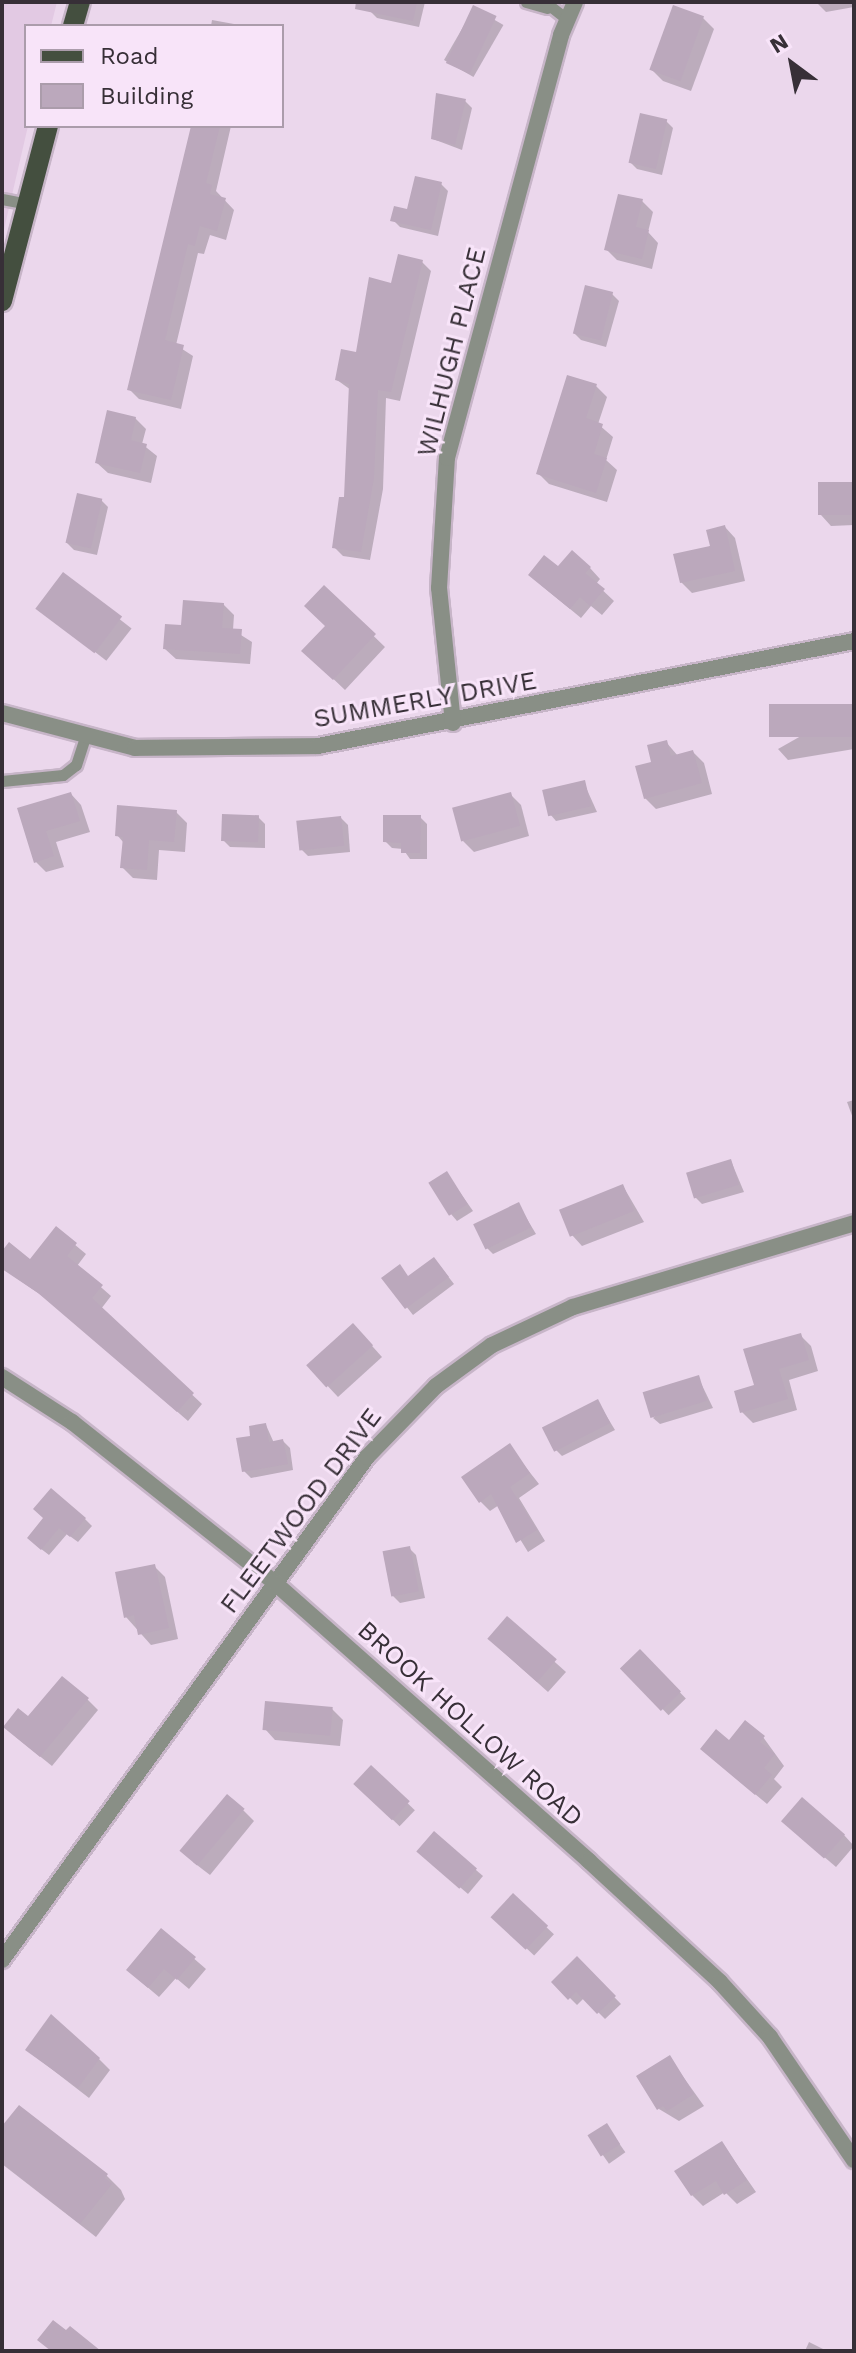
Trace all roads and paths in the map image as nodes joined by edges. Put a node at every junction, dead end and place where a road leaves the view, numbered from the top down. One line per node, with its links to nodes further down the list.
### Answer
1 (80, 2): 6 (main road)
2 (526, 2): 4 (lane)
3 (575, 2): 5 (street, WILHUGH PLACE)
4 (546, 5): 5 (lane)
5 (568, 20): 13 (street, WILHUGH PLACE)
6 (74, 24)
7 (47, 128): 9 (main road)
8 (2, 199): 9 (lane)
9 (28, 204): 10 (main road)
10 (2, 301)
11 (854, 641): 13 (street, SUMMERLY DRIVE)
12 (2, 713): 14 (street, SUMMERLY DRIVE)
13 (453, 723): 14 (street, SUMMERLY DRIVE)
14 (86, 735): 15 (lane)
15 (2, 781)
16 (854, 1223): 18 (street, FLEETWOOD DRIVE)
17 (2, 1377): 18 (street, BROOK HOLLOW ROAD)
18 (275, 1583): 19 (street, FLEETWOOD DRIVE); 20 (street, BROOK HOLLOW ROAD)
19 (2, 1960)
20 (854, 2160)

